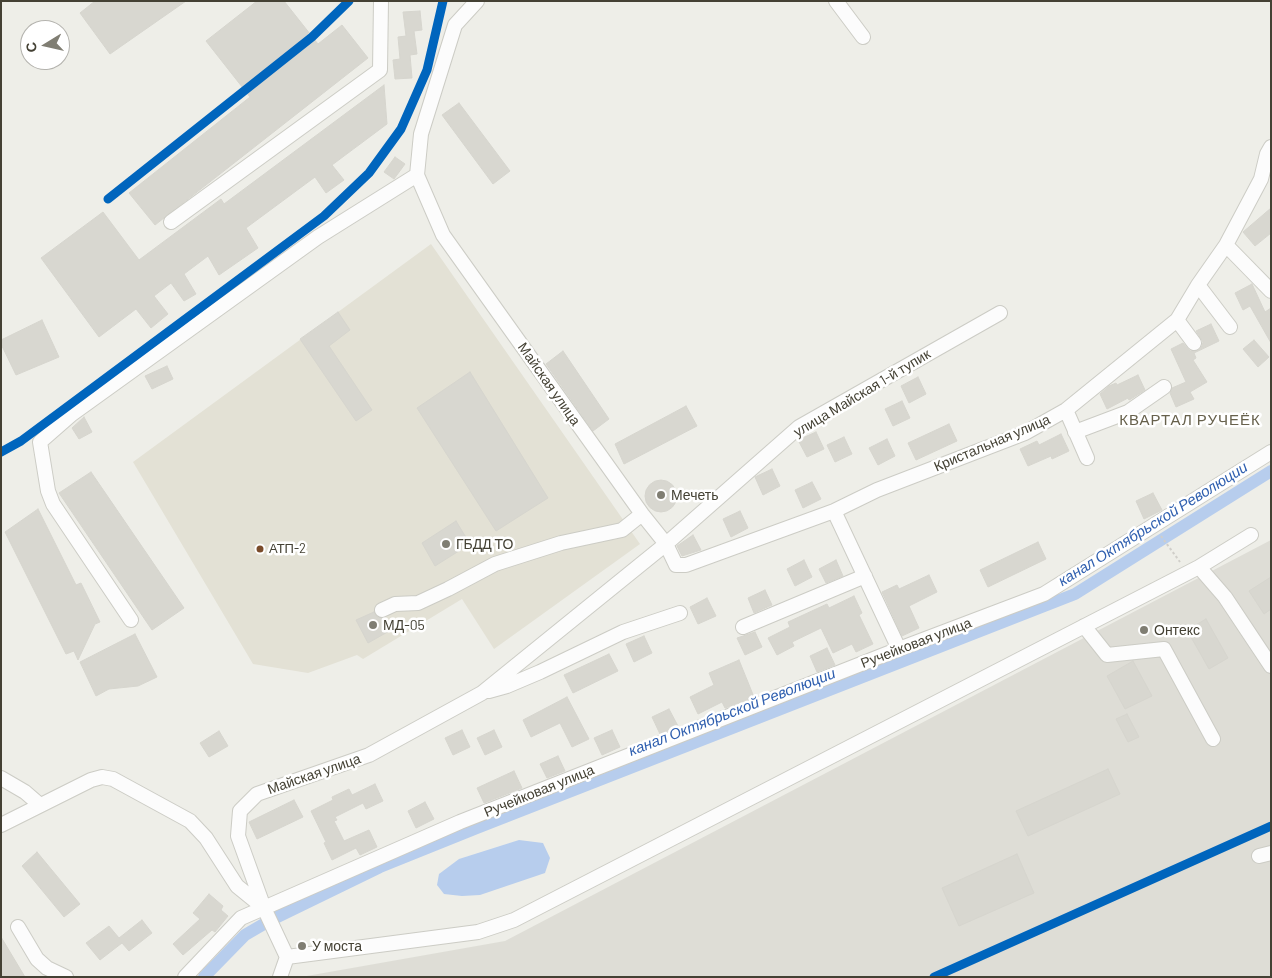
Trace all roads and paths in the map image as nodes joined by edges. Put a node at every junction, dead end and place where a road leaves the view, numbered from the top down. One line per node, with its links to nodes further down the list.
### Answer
1 (381, 1): 8 (street)
2 (836, 1): 4 (street)
3 (475, 2): 6 (street, Майская улица)
4 (863, 37)
5 (1271, 147): 7 (street, Кристальная улица)
6 (417, 175): 22 (street, Майская улица); 30 (street)
7 (1266, 178): 9 (street, Кристальная улица)
8 (172, 222)
9 (1226, 245): 10 (street, Кристальная улица); 11 (street)
10 (1198, 285): 13 (street, Кристальная улица); 14 (street)
11 (1271, 291)
12 (1000, 313): 25 (street, улица Майская 1-й тупик)
13 (1177, 320): 15 (street); 17 (street, Кристальная улица)
14 (1230, 327)
15 (1194, 343)
16 (1164, 387): 18 (street)
17 (1066, 410): 18 (street); 21 (street, Кристальная улица)
18 (1075, 432): 20 (street)
19 (1271, 452): 33 (street, Ручейковая улица)
20 (1087, 458)
21 (834, 510): 25 (street, Кристальная улица); 27 (street)
22 (642, 514): 25 (street, Майская улица); 28 (street)
23 (1251, 535): 26 (street)
24 (1160, 536): 26 (path)
25 (666, 544): 35 (street, Майская улица)
26 (1193, 570): 31 (street); 34 (street)
27 (865, 576): 32 (street); 33 (street)
28 (382, 610)
29 (680, 613): 35 (street, Майская улица)
30 (131, 620)
31 (1084, 626): 36 (street); 42 (street)
32 (743, 627)
33 (899, 649): 40 (street, Ручейковая улица)
34 (1271, 666)
35 (482, 693): 40 (street, Майская улица)
36 (1213, 740)
37 (1, 778): 38 (street)
38 (40, 805): 39 (street); 40 (street)
39 (1, 825)
40 (264, 908): 42 (street, Майская улица); 44 (street, Ручейковая улица)
41 (18, 927): 43 (street)
42 (287, 957): 45 (street)
43 (66, 977)
44 (185, 977)
45 (280, 977)

